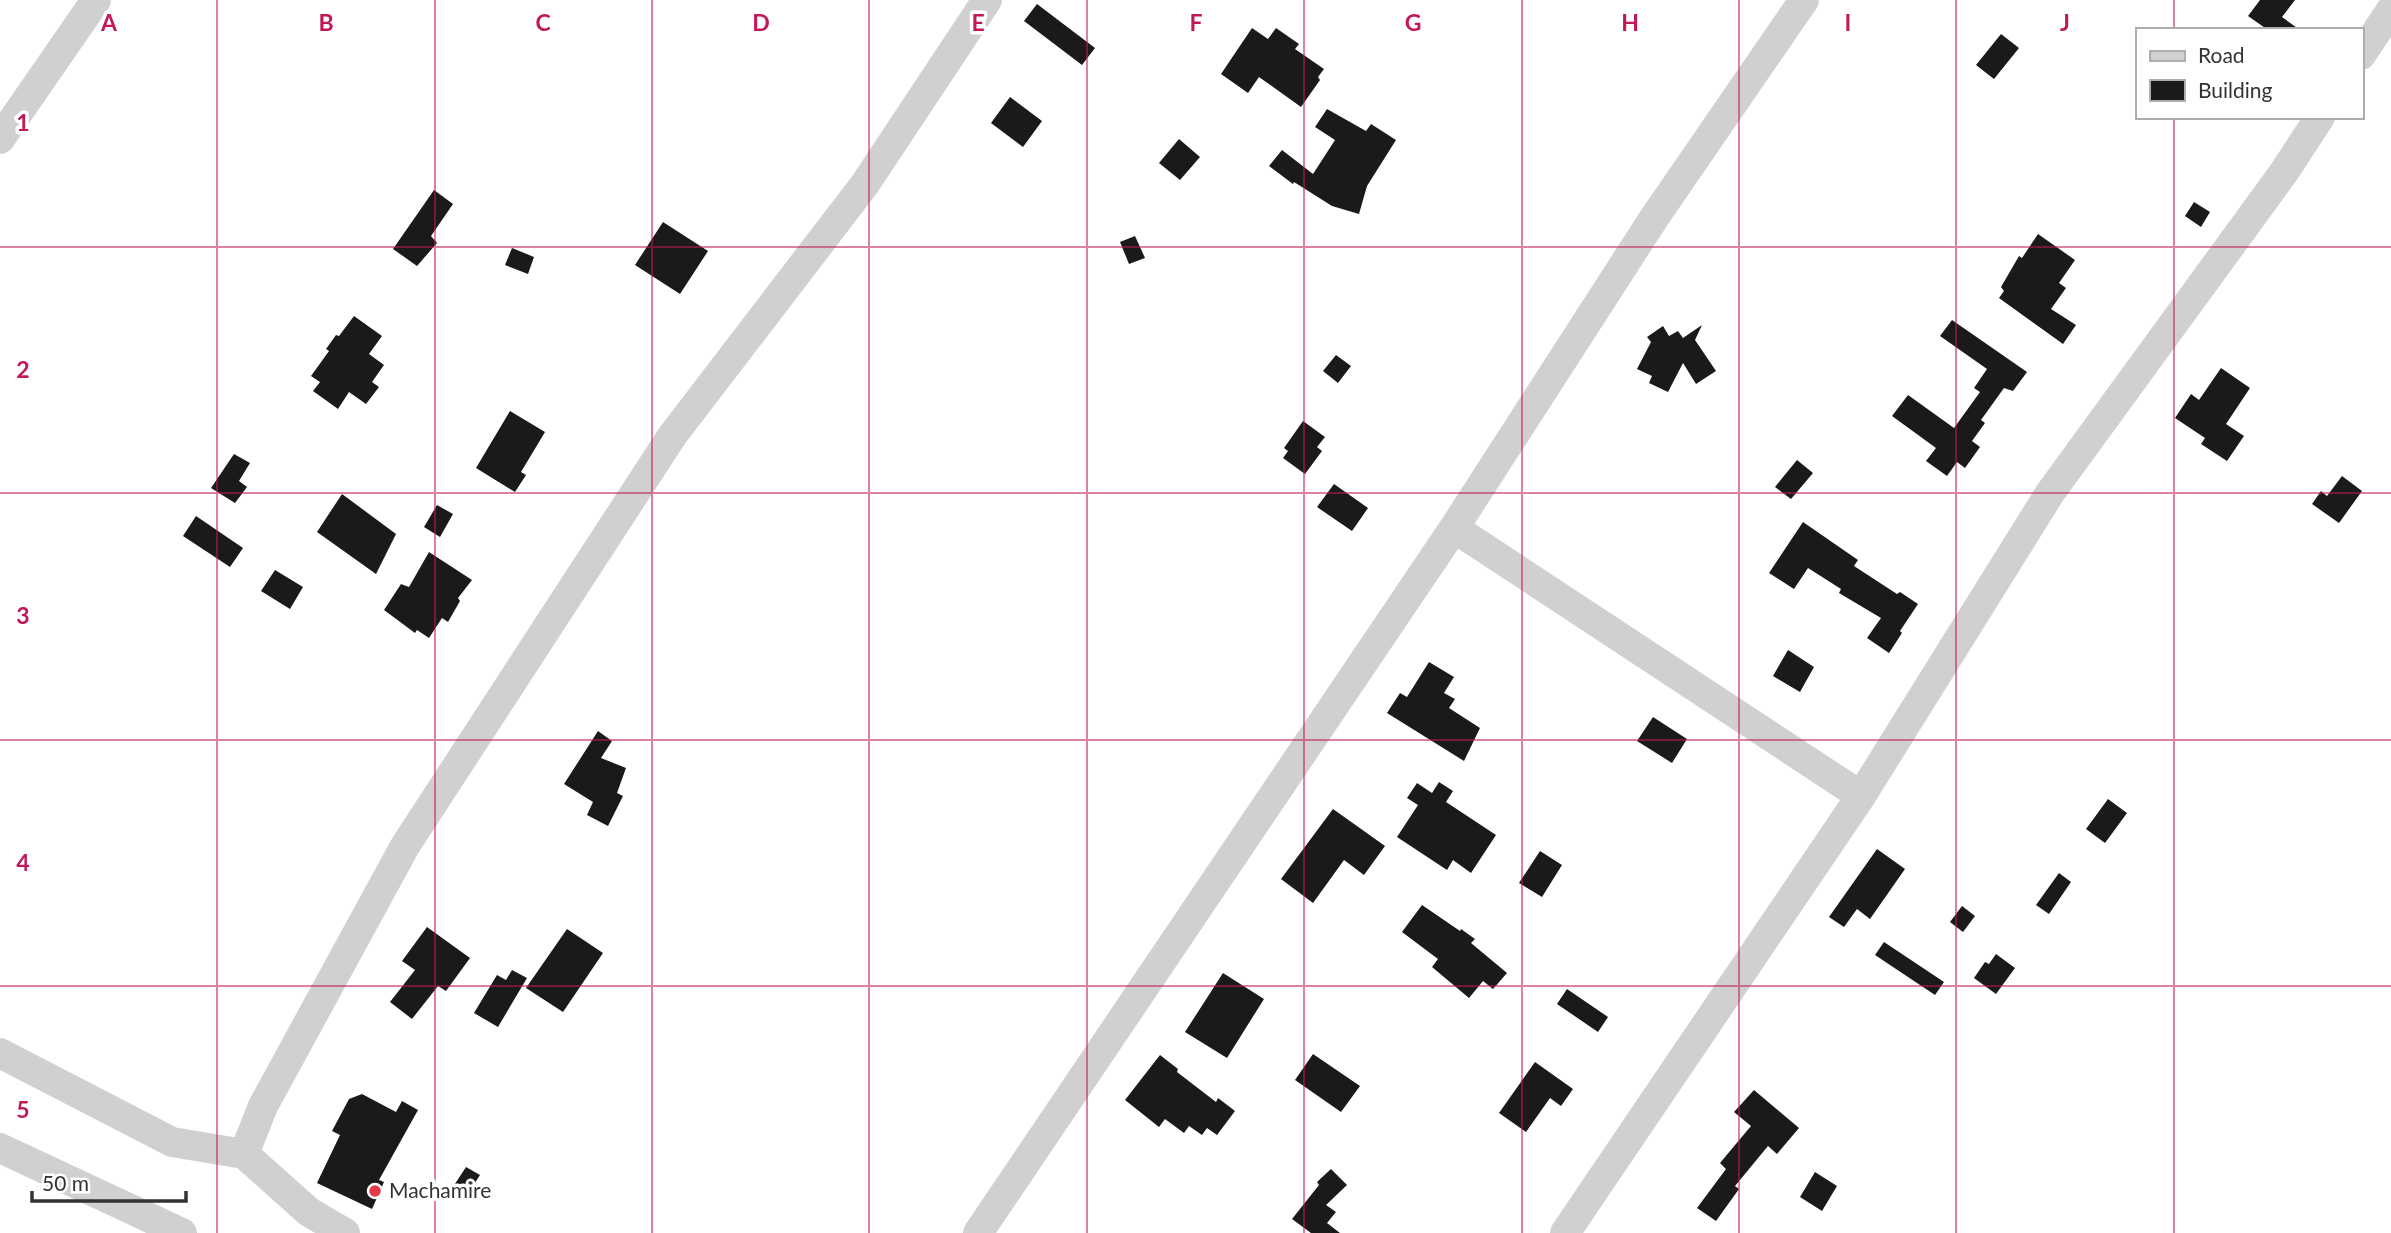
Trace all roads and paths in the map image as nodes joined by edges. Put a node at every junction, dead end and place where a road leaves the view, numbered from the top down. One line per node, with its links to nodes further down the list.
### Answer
1 (96, 0): 7 (street)
2 (987, 0): 11 (street)
3 (1804, 0): 8 (street)
4 (2391, 10): 5 (street)
5 (2363, 52)
6 (2319, 119): 9 (street)
7 (0, 139)
8 (1454, 528): 9 (street); 15 (street)
9 (1861, 796): 16 (street)
10 (0, 1053): 11 (street)
11 (244, 1154): 14 (street)
12 (3, 1155): 13 (street)
13 (182, 1233)
14 (345, 1233)
15 (978, 1233)
16 (1565, 1233)

